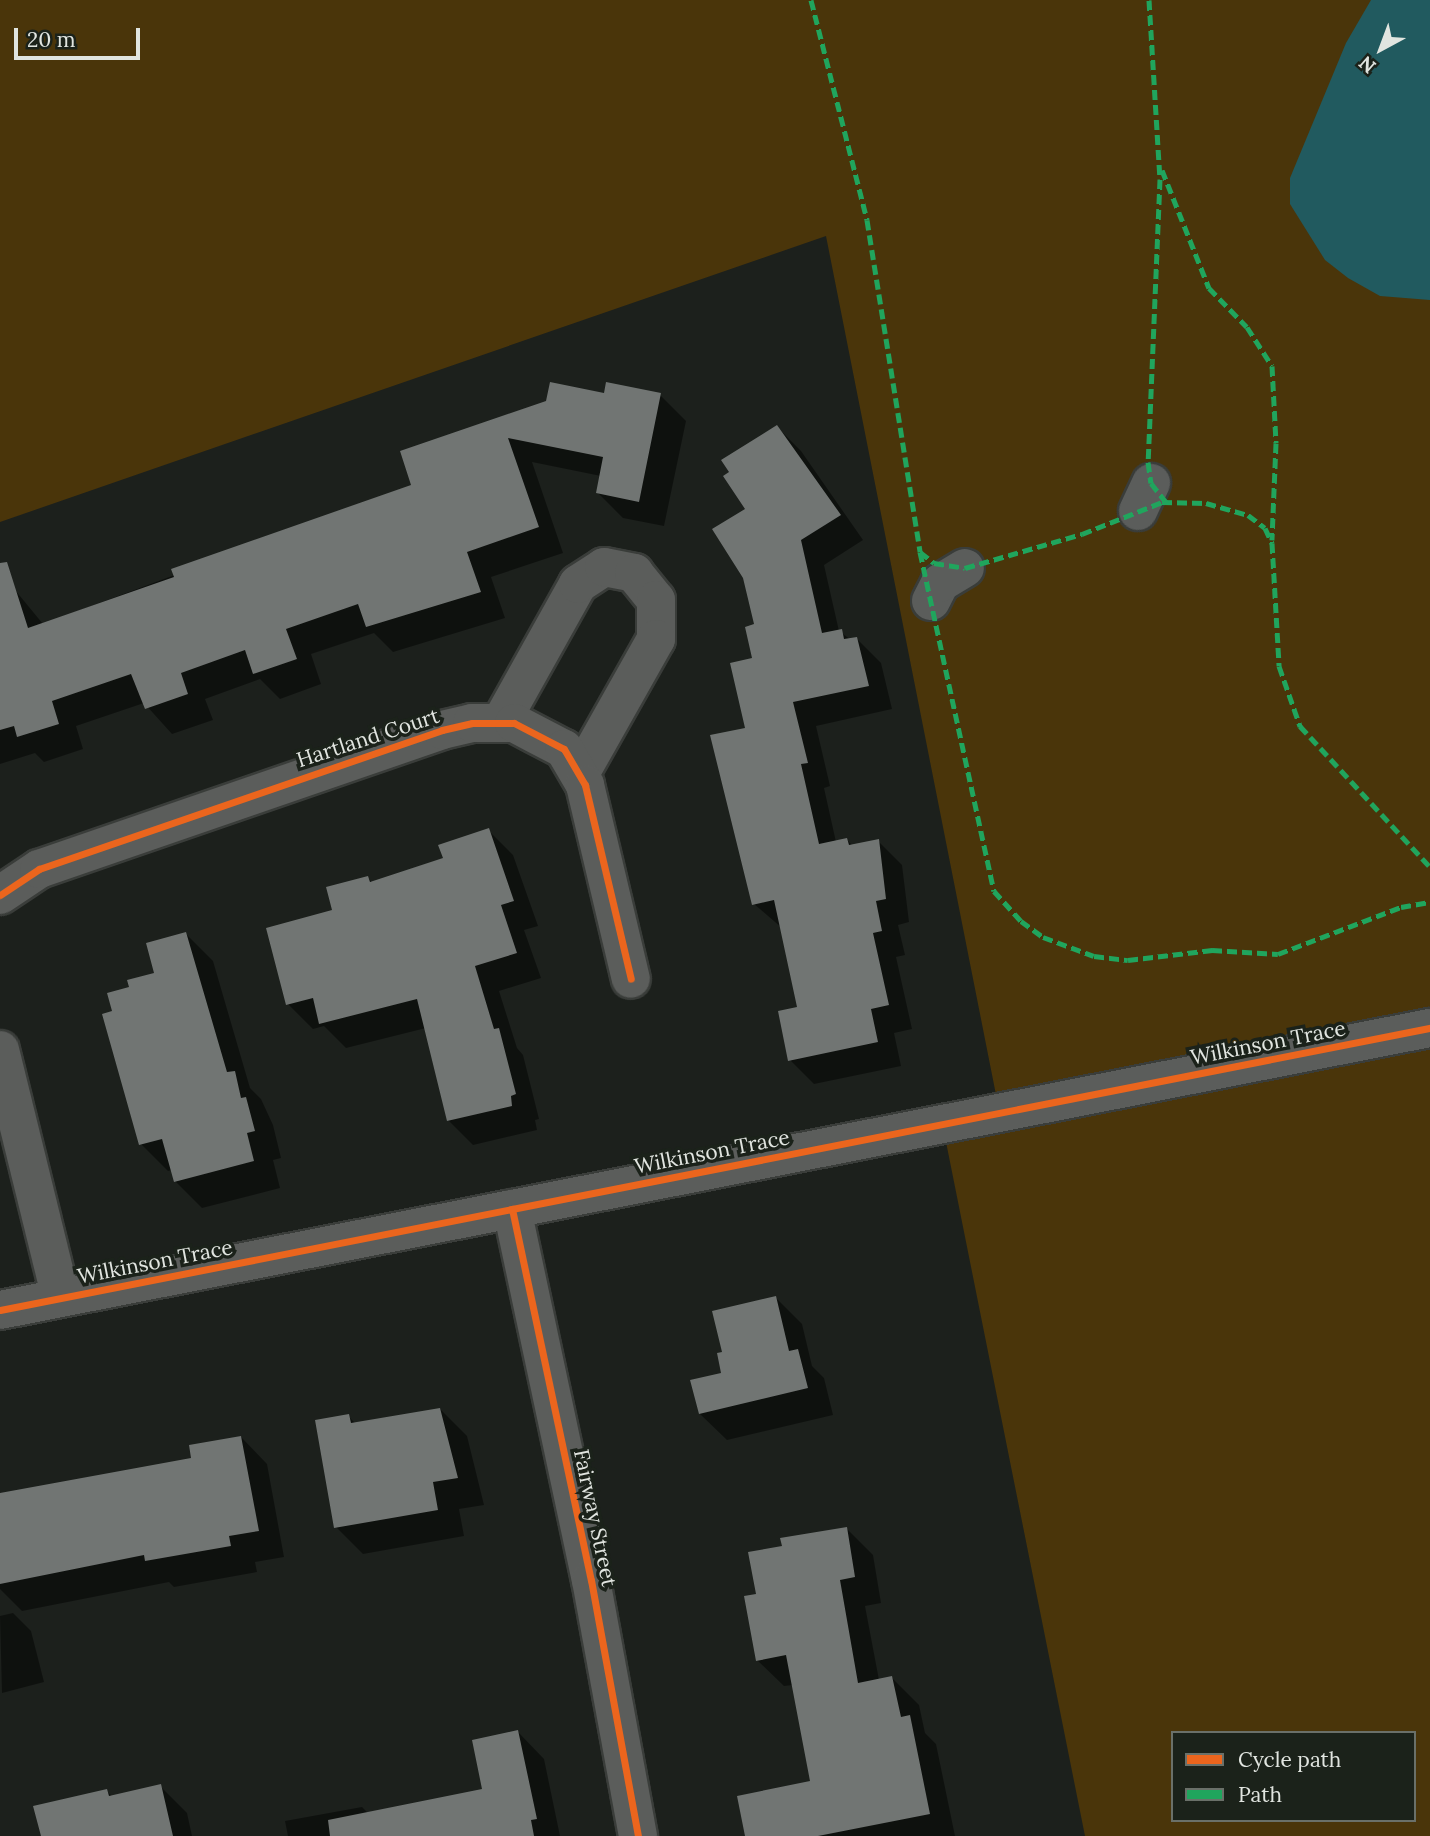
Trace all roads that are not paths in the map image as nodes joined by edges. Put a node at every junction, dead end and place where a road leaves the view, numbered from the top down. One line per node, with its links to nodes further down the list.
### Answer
1 (965, 568): 2 (street)
2 (931, 601)
3 (501, 722): 4 (street, Hartland Court); 4 (street); 5 (street, Hartland Court)
4 (580, 774): 6 (street, Hartland Court)
5 (0, 895)
6 (631, 979)
7 (1430, 1028): 9 (street, Wilkinson Trace)
8 (0, 1050): 10 (street)
9 (512, 1209): 10 (street, Wilkinson Trace); 12 (street, Fairway Street)
10 (61, 1298): 11 (street, Wilkinson Trace)
11 (0, 1310)
12 (638, 1836)

